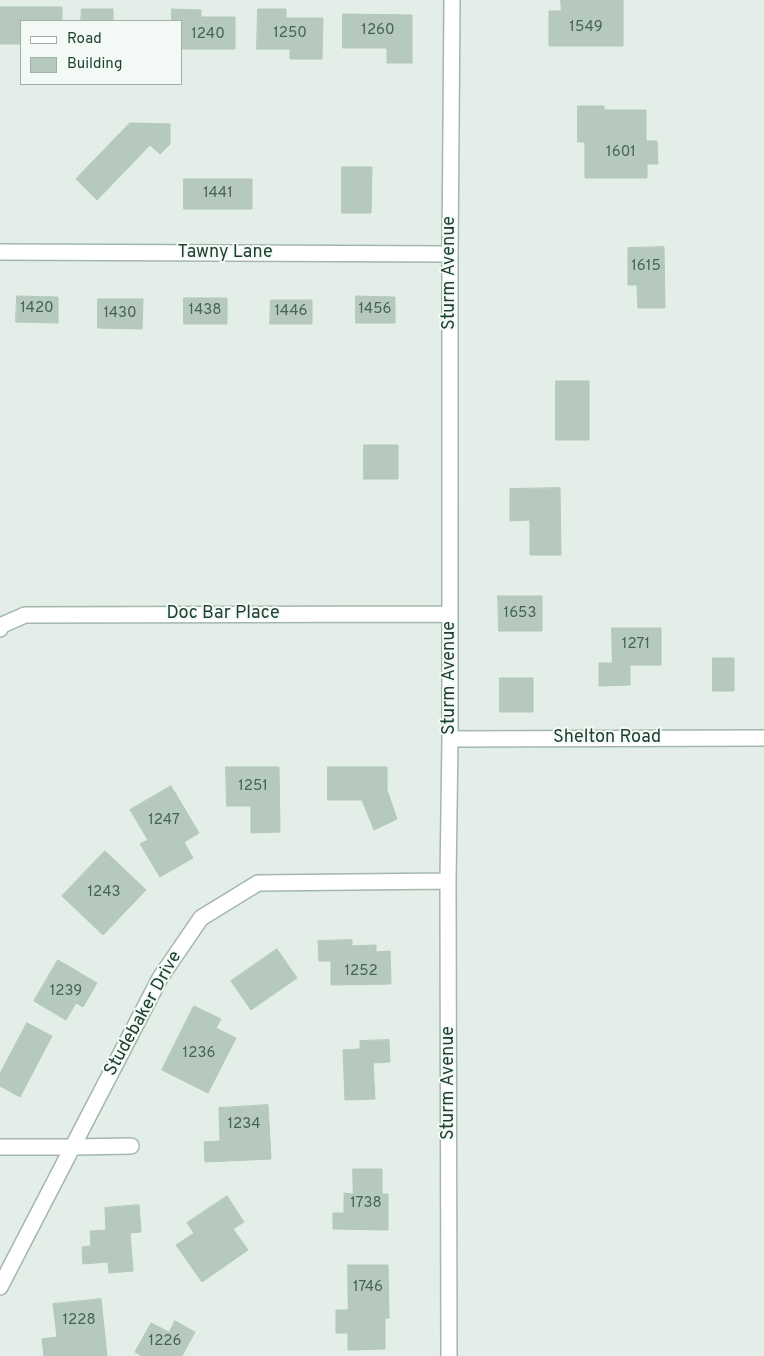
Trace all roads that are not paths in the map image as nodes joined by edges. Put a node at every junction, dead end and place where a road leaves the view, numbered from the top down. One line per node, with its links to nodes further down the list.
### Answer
1 (452, 0): 3 (street, Sturm Avenue)
2 (0, 252): 3 (street, Tawny Lane)
3 (450, 254): 4 (street, Sturm Avenue)
4 (450, 614): 5 (street, Doc Bar Place); 7 (street, Sturm Avenue)
5 (0, 629)
6 (764, 738): 7 (street, Shelton Road)
7 (450, 739): 8 (street, Sturm Avenue)
8 (448, 881): 11 (street, Studebaker Drive); 13 (street, Sturm Avenue)
9 (131, 1146): 11 (street)
10 (0, 1147): 11 (street)
11 (73, 1147): 12 (street, Studebaker Drive)
12 (0, 1287)
13 (449, 1356)

